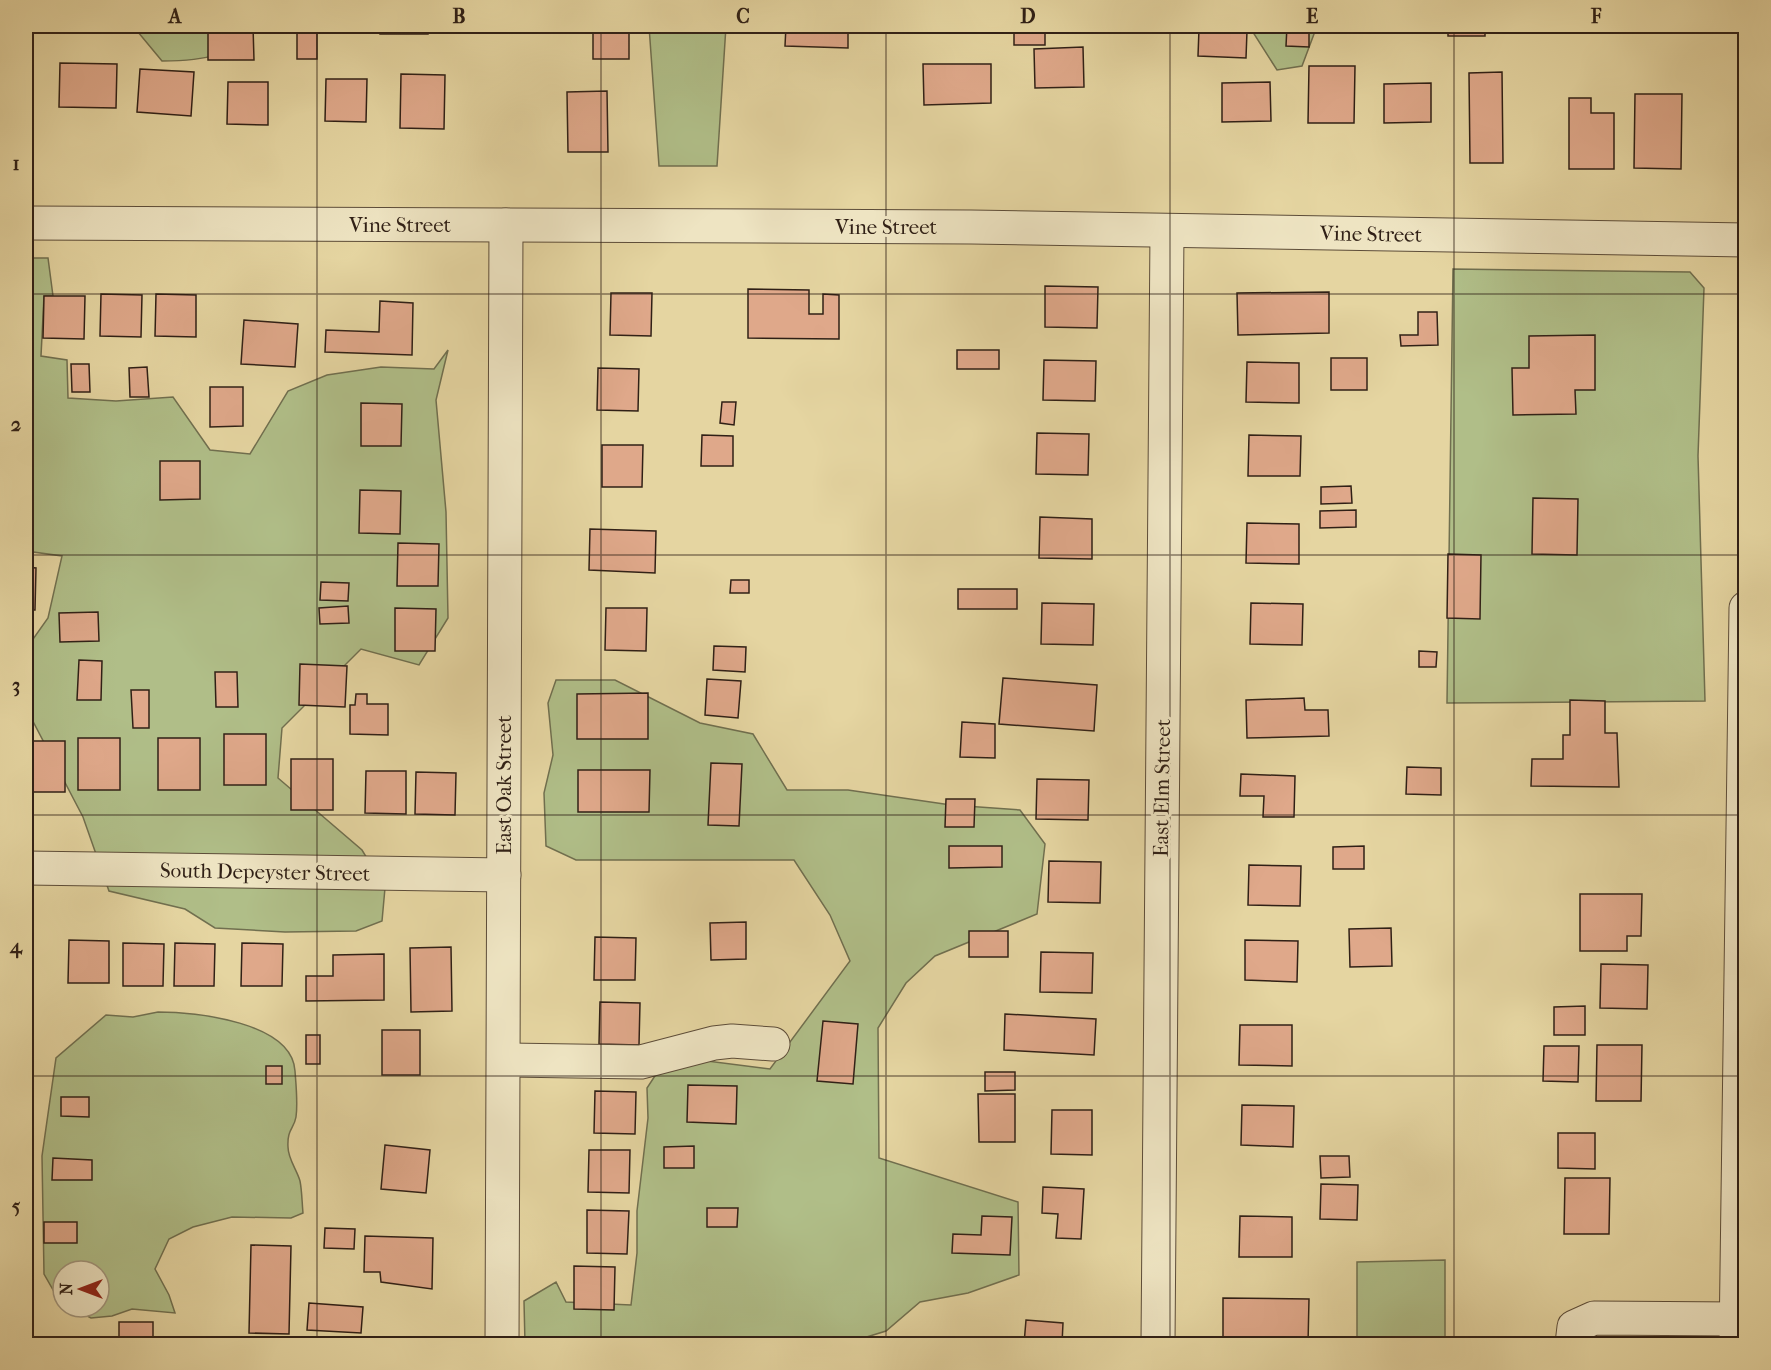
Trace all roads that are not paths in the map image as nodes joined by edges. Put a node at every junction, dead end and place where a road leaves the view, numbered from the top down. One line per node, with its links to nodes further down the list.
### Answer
1 (26, 223): 2 (street, Vine Street)
2 (506, 225): 3 (street, Vine Street); 7 (street, East Oak Street)
3 (1167, 231): 4 (street, Vine Street); 13 (street, East Elm Street)
4 (1746, 240)
5 (1746, 608): 10 (street)
6 (26, 868): 7 (street, South Depeyster Street)
7 (504, 875): 9 (street, East Oak Street)
8 (773, 1044): 9 (street)
9 (504, 1060): 12 (street, East Oak Street)
10 (1737, 1332): 11 (street)
11 (1573, 1336)
12 (502, 1344)
13 (1158, 1344)

